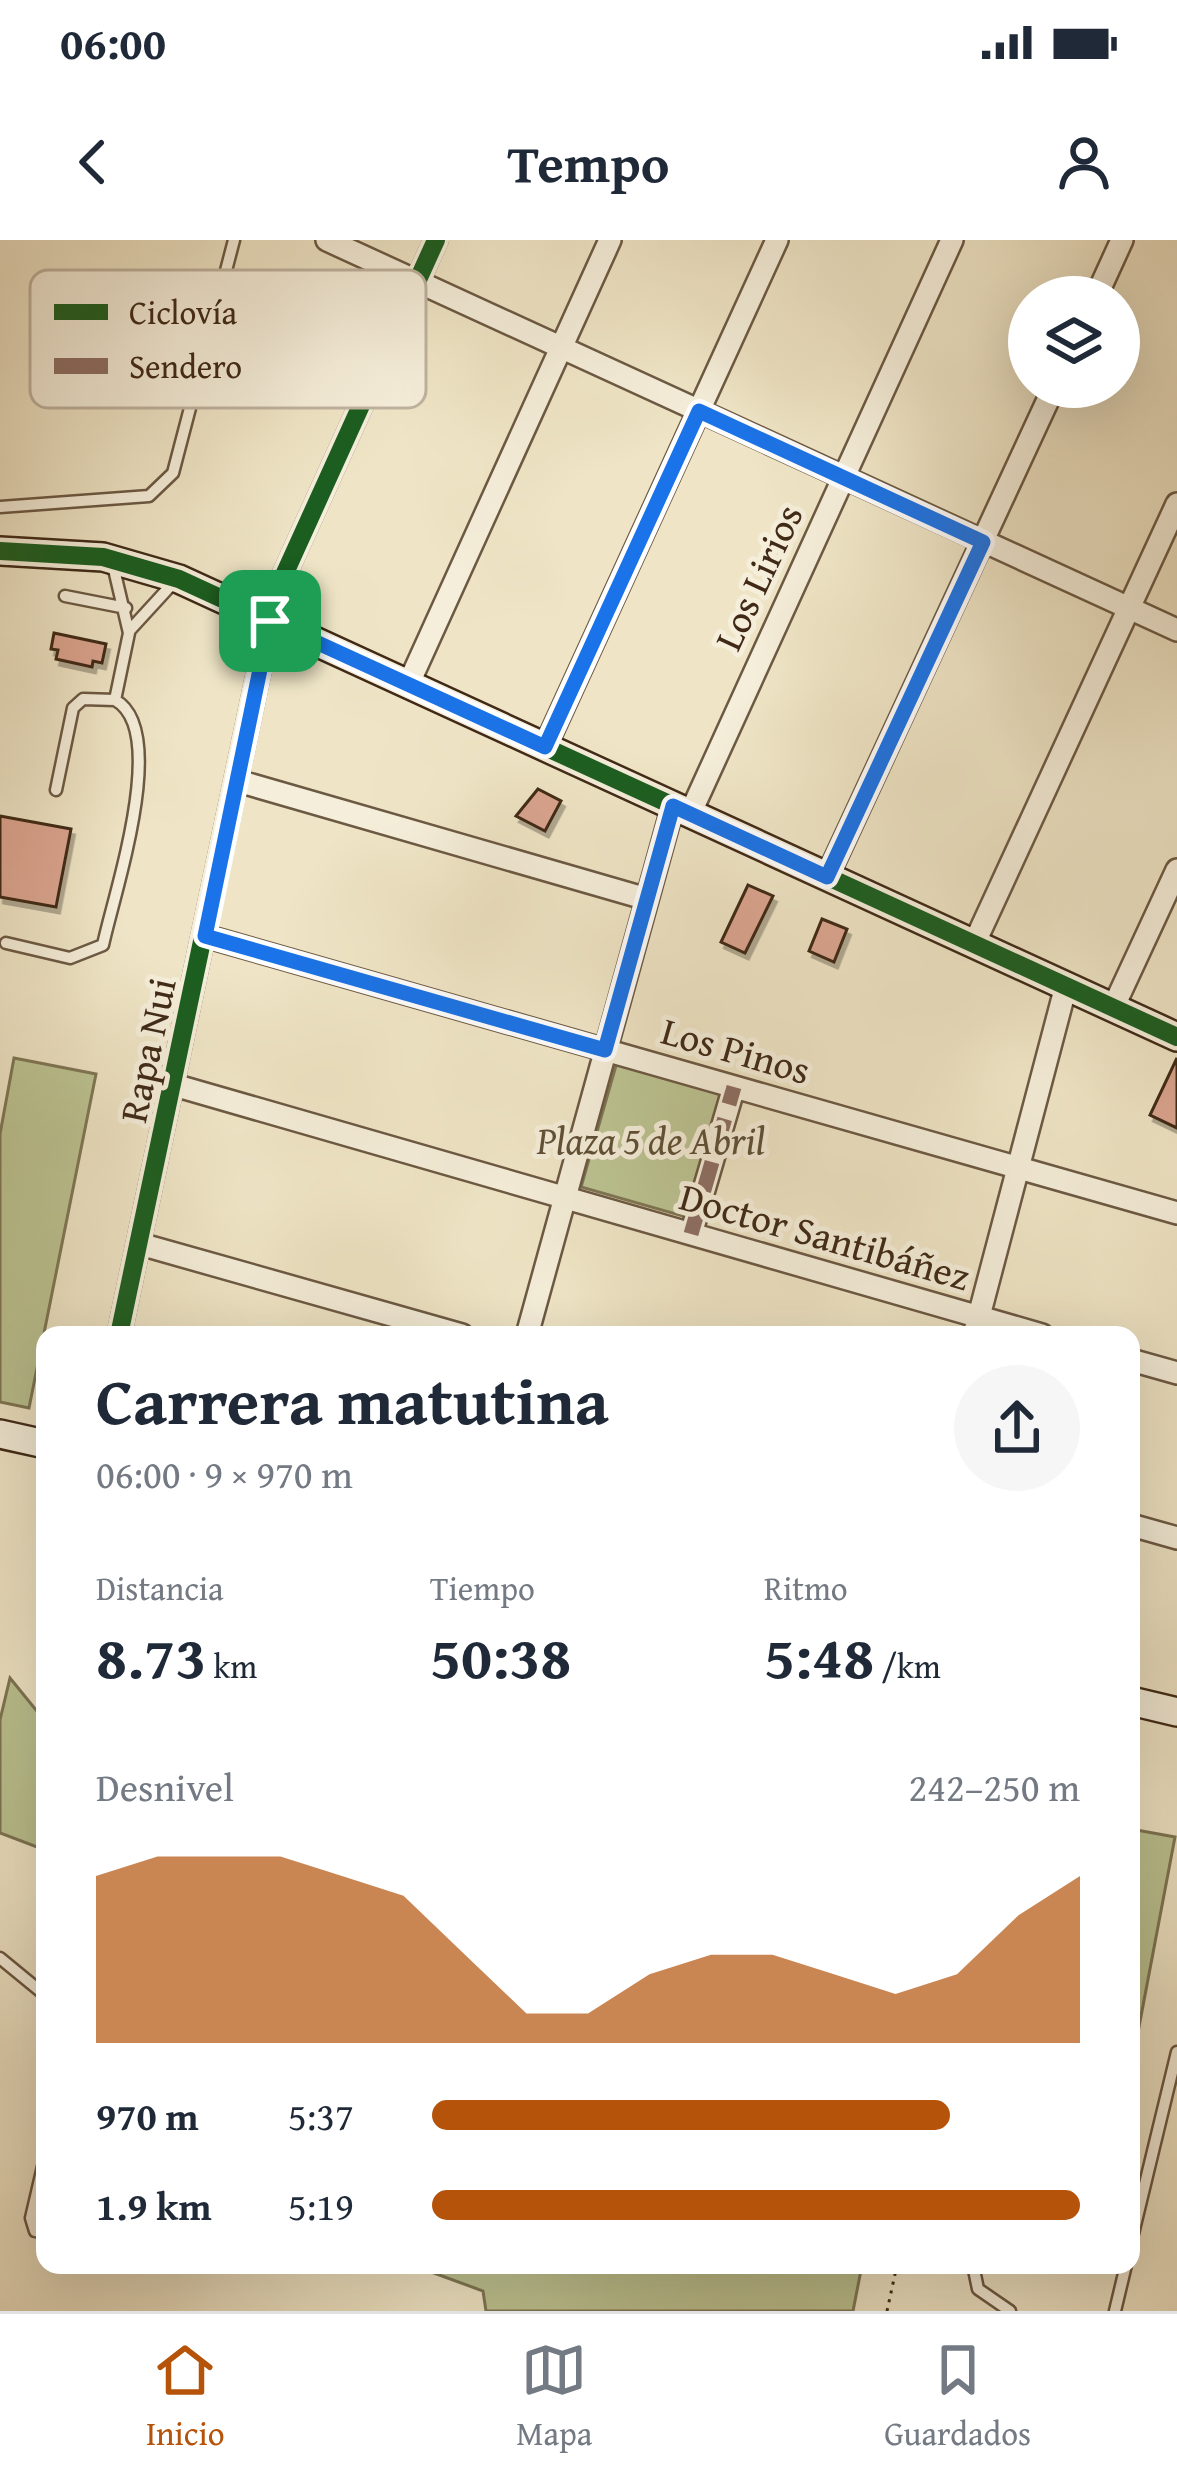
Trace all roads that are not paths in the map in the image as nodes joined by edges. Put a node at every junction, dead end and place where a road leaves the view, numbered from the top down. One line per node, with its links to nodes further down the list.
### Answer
1 (234, 240): 8 (lane)
2 (327, 240): 9 (street)
3 (436, 240): 10 (street, Rapa Nui)
4 (610, 240): 13 (street)
5 (777, 240): 17 (street)
6 (952, 240): 18 (street, Los Lirios)
7 (1122, 240): 11 (street)
8 (226, 270)
9 (393, 270)
10 (422, 270)
11 (1106, 276)
12 (426, 285): 13 (street)
13 (561, 348): 17 (street); 31 (street)
14 (190, 408): 20 (lane)
15 (360, 408): 28 (street, Rapa Nui)
16 (1044, 408): 21 (street)
17 (699, 411): 18 (street); 33 (street)
18 (844, 477): 21 (street); 36 (street, Los Lirios)
19 (1177, 504): 27 (street)
20 (0, 507)
21 (983, 542): 27 (street); 38 (street)
22 (0, 551): 23 (street)
23 (110, 558): 24 (street); 26 (lane)
24 (179, 579): 28 (street); 30 (lane)
25 (65, 596): 26 (lane)
26 (126, 608): 30 (lane)
27 (1129, 608): 29 (street); 42 (street)
28 (270, 621): 31 (street); 34 (street, Rapa Nui)
29 (1177, 630)
30 (128, 632): 32 (lane)
31 (408, 685): 33 (street)
32 (115, 700): 35 (lane); 41 (lane)
33 (545, 747): 36 (street)
34 (238, 781): 39 (street); 40 (street, Rapa Nui)
35 (56, 790)
36 (681, 810): 38 (street); 39 (street, Los Lirios)
37 (1177, 870): 44 (street)
38 (827, 877): 42 (street)
39 (647, 899): 46 (street, Los Lirios)
40 (205, 936): 46 (street, Los Pinos); 47 (street, Rapa Nui)
41 (6, 943)
42 (974, 944): 43 (street)
43 (1066, 986): 44 (street); 49 (street)
44 (1114, 1008): 45 (street)
45 (1177, 1037)
46 (605, 1050): 48 (street, Los Pinos); 50 (street, Los Lirios)
47 (174, 1085): 50 (street, Doctor Santibáñez); 53 (street, Rapa Nui)
48 (734, 1087): 49 (street, Los Pinos); 52 (street)
49 (1018, 1168): 51 (street, Los Pinos); 57 (street)
50 (565, 1198): 52 (street, Doctor Santibáñez); 56 (street, Los Lirios)
51 (1177, 1213)
52 (691, 1234): 57 (street, Doctor Santibáñez)
53 (140, 1244): 54 (street, Rapa Nui); 55 (street)
54 (121, 1326)
55 (430, 1326)
56 (529, 1326)
57 (976, 1326)
58 (1140, 1363): 59 (street)
59 (1177, 1373)
60 (0, 1434): 61 (street)
61 (36, 1442)
62 (1140, 1528): 63 (street)
63 (1177, 1538)
64 (1140, 1703): 65 (street)
65 (1177, 1712)
66 (0, 1958): 67 (lane)
67 (36, 1988)
68 (1177, 2052): 70 (lane)
69 (36, 2197): 71 (lane)
70 (1140, 2205)
71 (36, 2231)
72 (975, 2274): 74 (lane)
73 (1124, 2274): 75 (lane)
74 (1010, 2311)
75 (1115, 2311)

